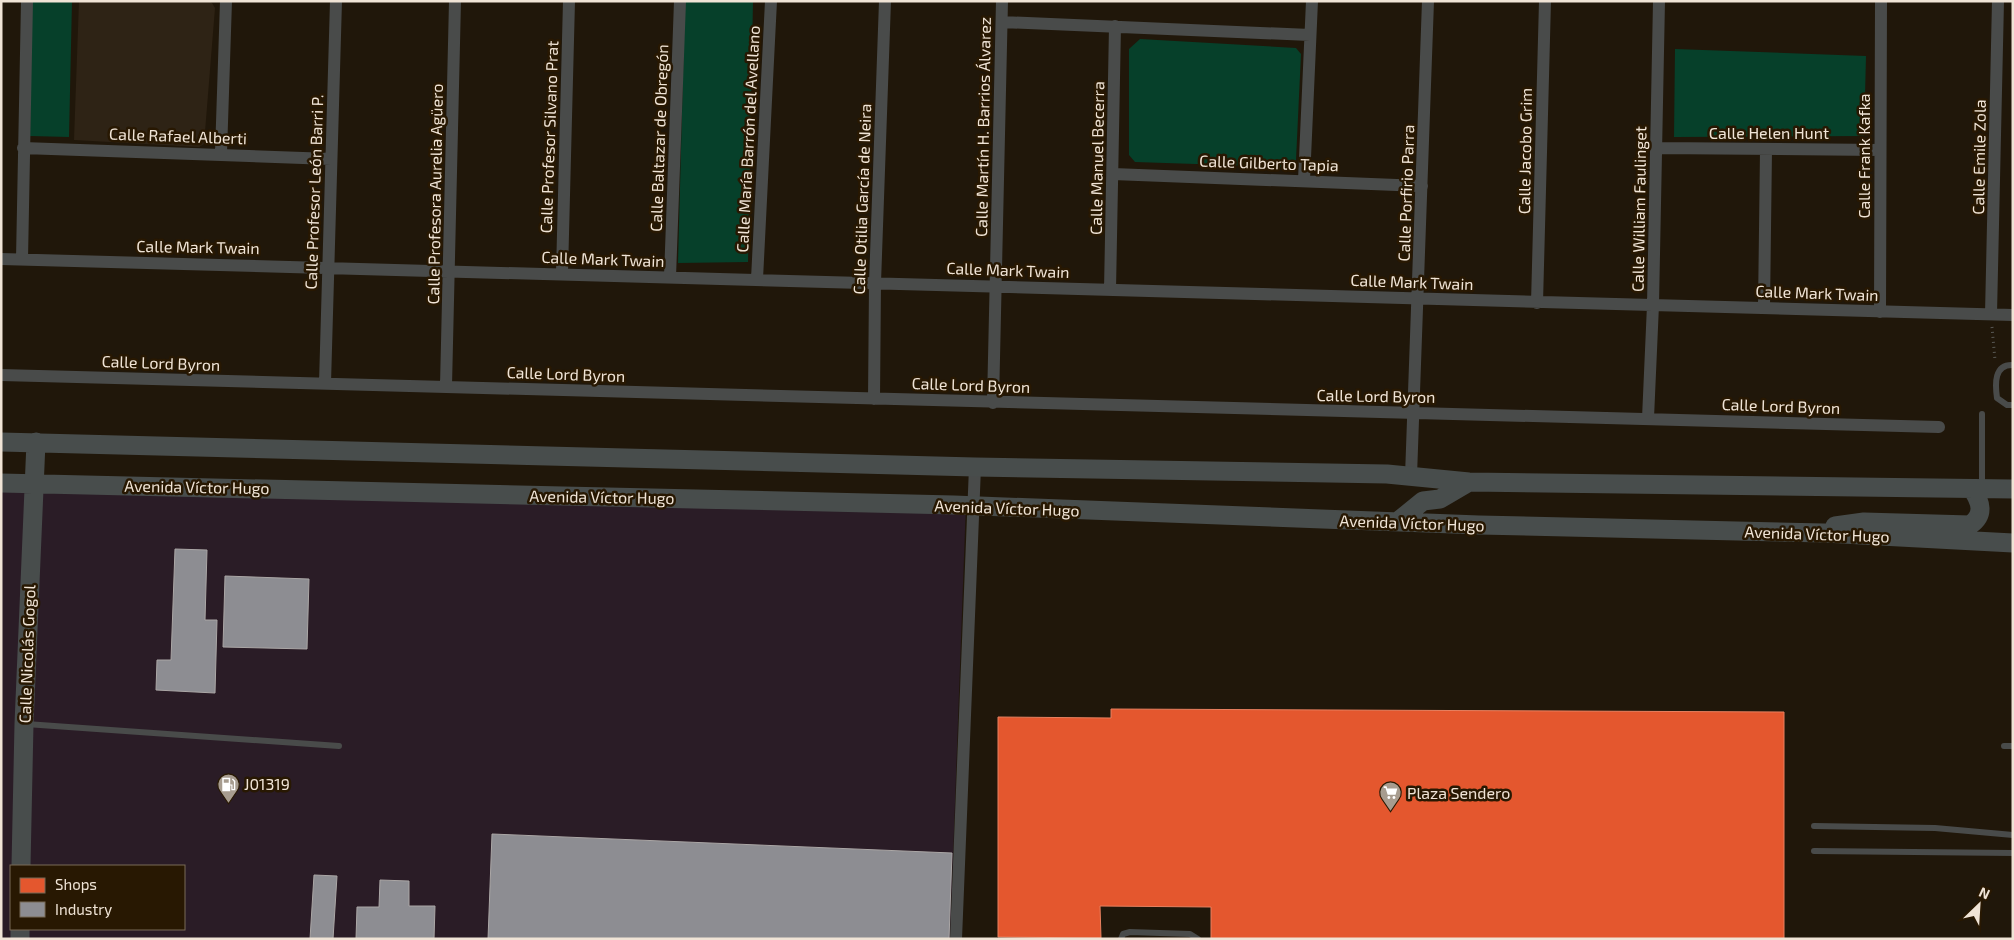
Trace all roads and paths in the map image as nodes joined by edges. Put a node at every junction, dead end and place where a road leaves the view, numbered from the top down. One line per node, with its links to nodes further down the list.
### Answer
1 (27, 1): 19 (street)
2 (226, 1): 23 (street)
3 (336, 1): 24 (street, Calle Profesor León Barri P.)
4 (455, 1): 31 (street, Calle Profesora Aurelia Agüero)
5 (569, 1): 32 (street, Calle Profesor Silvano Prat)
6 (680, 1): 33 (street, Calle Baltazar de Obregón)
7 (771, 1): 34 (street, Calle María Barrón del Avellano)
8 (885, 1): 35 (street, Calle Otilia García de Neira)
9 (1002, 1): 16 (street, Calle Martín H. Barrios Álvarez)
10 (1312, 1): 18 (street)
11 (1428, 1): 27 (street, Calle Porfirio Parra)
12 (1545, 1): 39 (street, Calle Jacobo Grim)
13 (1659, 1): 20 (street, Calle William Faulinget)
14 (1881, 1): 22 (street, Calle Frank Kafka)
15 (1998, 1): 43 (street, Calle Emile Zola)
16 (1002, 22): 17 (street); 36 (street, Calle Martín H. Barrios Álvarez)
17 (1115, 26): 18 (street); 25 (street, Calle Manuel Becerra)
18 (1310, 35): 26 (street)
19 (23, 148): 23 (street, Calle Rafael Alberti); 29 (street)
20 (1657, 148): 21 (street, Calle Helen Hunt); 40 (street, Calle William Faulinget)
21 (1766, 150): 22 (street, Calle Helen Hunt); 41 (street)
22 (1880, 150): 42 (street, Calle Frank Kafka)
23 (221, 153): 24 (street, Calle Rafael Alberti)
24 (332, 159): 30 (street, Calle Profesor León Barri P.)
25 (1114, 174): 26 (street, Calle Gilberto Tapia); 37 (street, Calle Manuel Becerra)
26 (1304, 180): 27 (street, Calle Gilberto Tapia)
27 (1422, 186): 38 (street, Calle Porfirio Parra)
28 (1, 258): 29 (street, Calle Mark Twain)
29 (22, 260): 30 (street, Calle Mark Twain)
30 (329, 267): 31 (street, Calle Mark Twain); 48 (street, Calle Profesor León Barri P.)
31 (450, 270): 32 (street, Calle Mark Twain); 49 (street, Calle Profesora Aurelia Agüero)
32 (562, 273): 33 (street, Calle Mark Twain)
33 (670, 277): 34 (street, Calle Mark Twain)
34 (757, 279): 35 (street, Calle Mark Twain)
35 (875, 283): 36 (street, Calle Mark Twain); 50 (street, Calle Otilia García de Neira)
36 (995, 285): 37 (street, Calle Mark Twain); 51 (street, Calle Martín H. Barrios Álvarez)
37 (1110, 290): 38 (street, Calle Mark Twain)
38 (1418, 299): 39 (street, Calle Mark Twain); 53 (street, Calle Porfirio Parra)
39 (1537, 303): 40 (street, Calle Mark Twain)
40 (1654, 305): 41 (street, Calle Mark Twain); 55 (street, Calle William Faulinget)
41 (1764, 308): 42 (street, Calle Mark Twain)
42 (1880, 312): 43 (street, Calle Mark Twain)
43 (1991, 314): 44 (street, Calle Mark Twain); 46 (path)
44 (2013, 315)
45 (2013, 364): 46 (lane)
46 (1999, 370): 52 (lane)
47 (1, 375): 48 (street, Calle Lord Byron)
48 (325, 383): 49 (street, Calle Lord Byron)
49 (446, 386): 50 (street, Calle Lord Byron)
50 (874, 398): 51 (street, Calle Lord Byron)
51 (992, 402): 53 (street, Calle Lord Byron)
52 (2013, 405)
53 (1414, 413): 55 (street, Calle Lord Byron); 60 (street, Calle Porfirio Parra)
54 (1982, 414): 64 (lane)
55 (1648, 418): 56 (street, Calle Lord Byron)
56 (1939, 427)
57 (1, 442): 58 (street)
58 (36, 442): 59 (street); 63 (street, Calle Nicolás Gogol)
59 (975, 466): 60 (street); 66 (street)
60 (1411, 476): 61 (street)
61 (1469, 482): 64 (street); 67 (street)
62 (1, 483): 63 (street, Avenida Víctor Hugo)
63 (34, 484): 66 (street, Avenida Víctor Hugo); 70 (street, Calle Nicolás Gogol)
64 (1977, 489): 65 (street); 68 (street)
65 (2013, 489)
66 (973, 508): 67 (street, Avenida Víctor Hugo); 79 (street)
67 (1397, 522): 68 (street, Avenida Víctor Hugo)
68 (1824, 534): 69 (street, Avenida Víctor Hugo)
69 (2013, 543)
70 (24, 724): 71 (lane); 78 (street, Calle Nicolás Gogol)
71 (339, 746)
72 (2004, 746): 73 (lane)
73 (2013, 746)
74 (1814, 826): 75 (lane)
75 (2013, 835)
76 (1814, 851): 77 (lane)
77 (2013, 854)
78 (21, 865)
79 (956, 939)
80 (1121, 939): 81 (lane)
81 (1198, 939)

